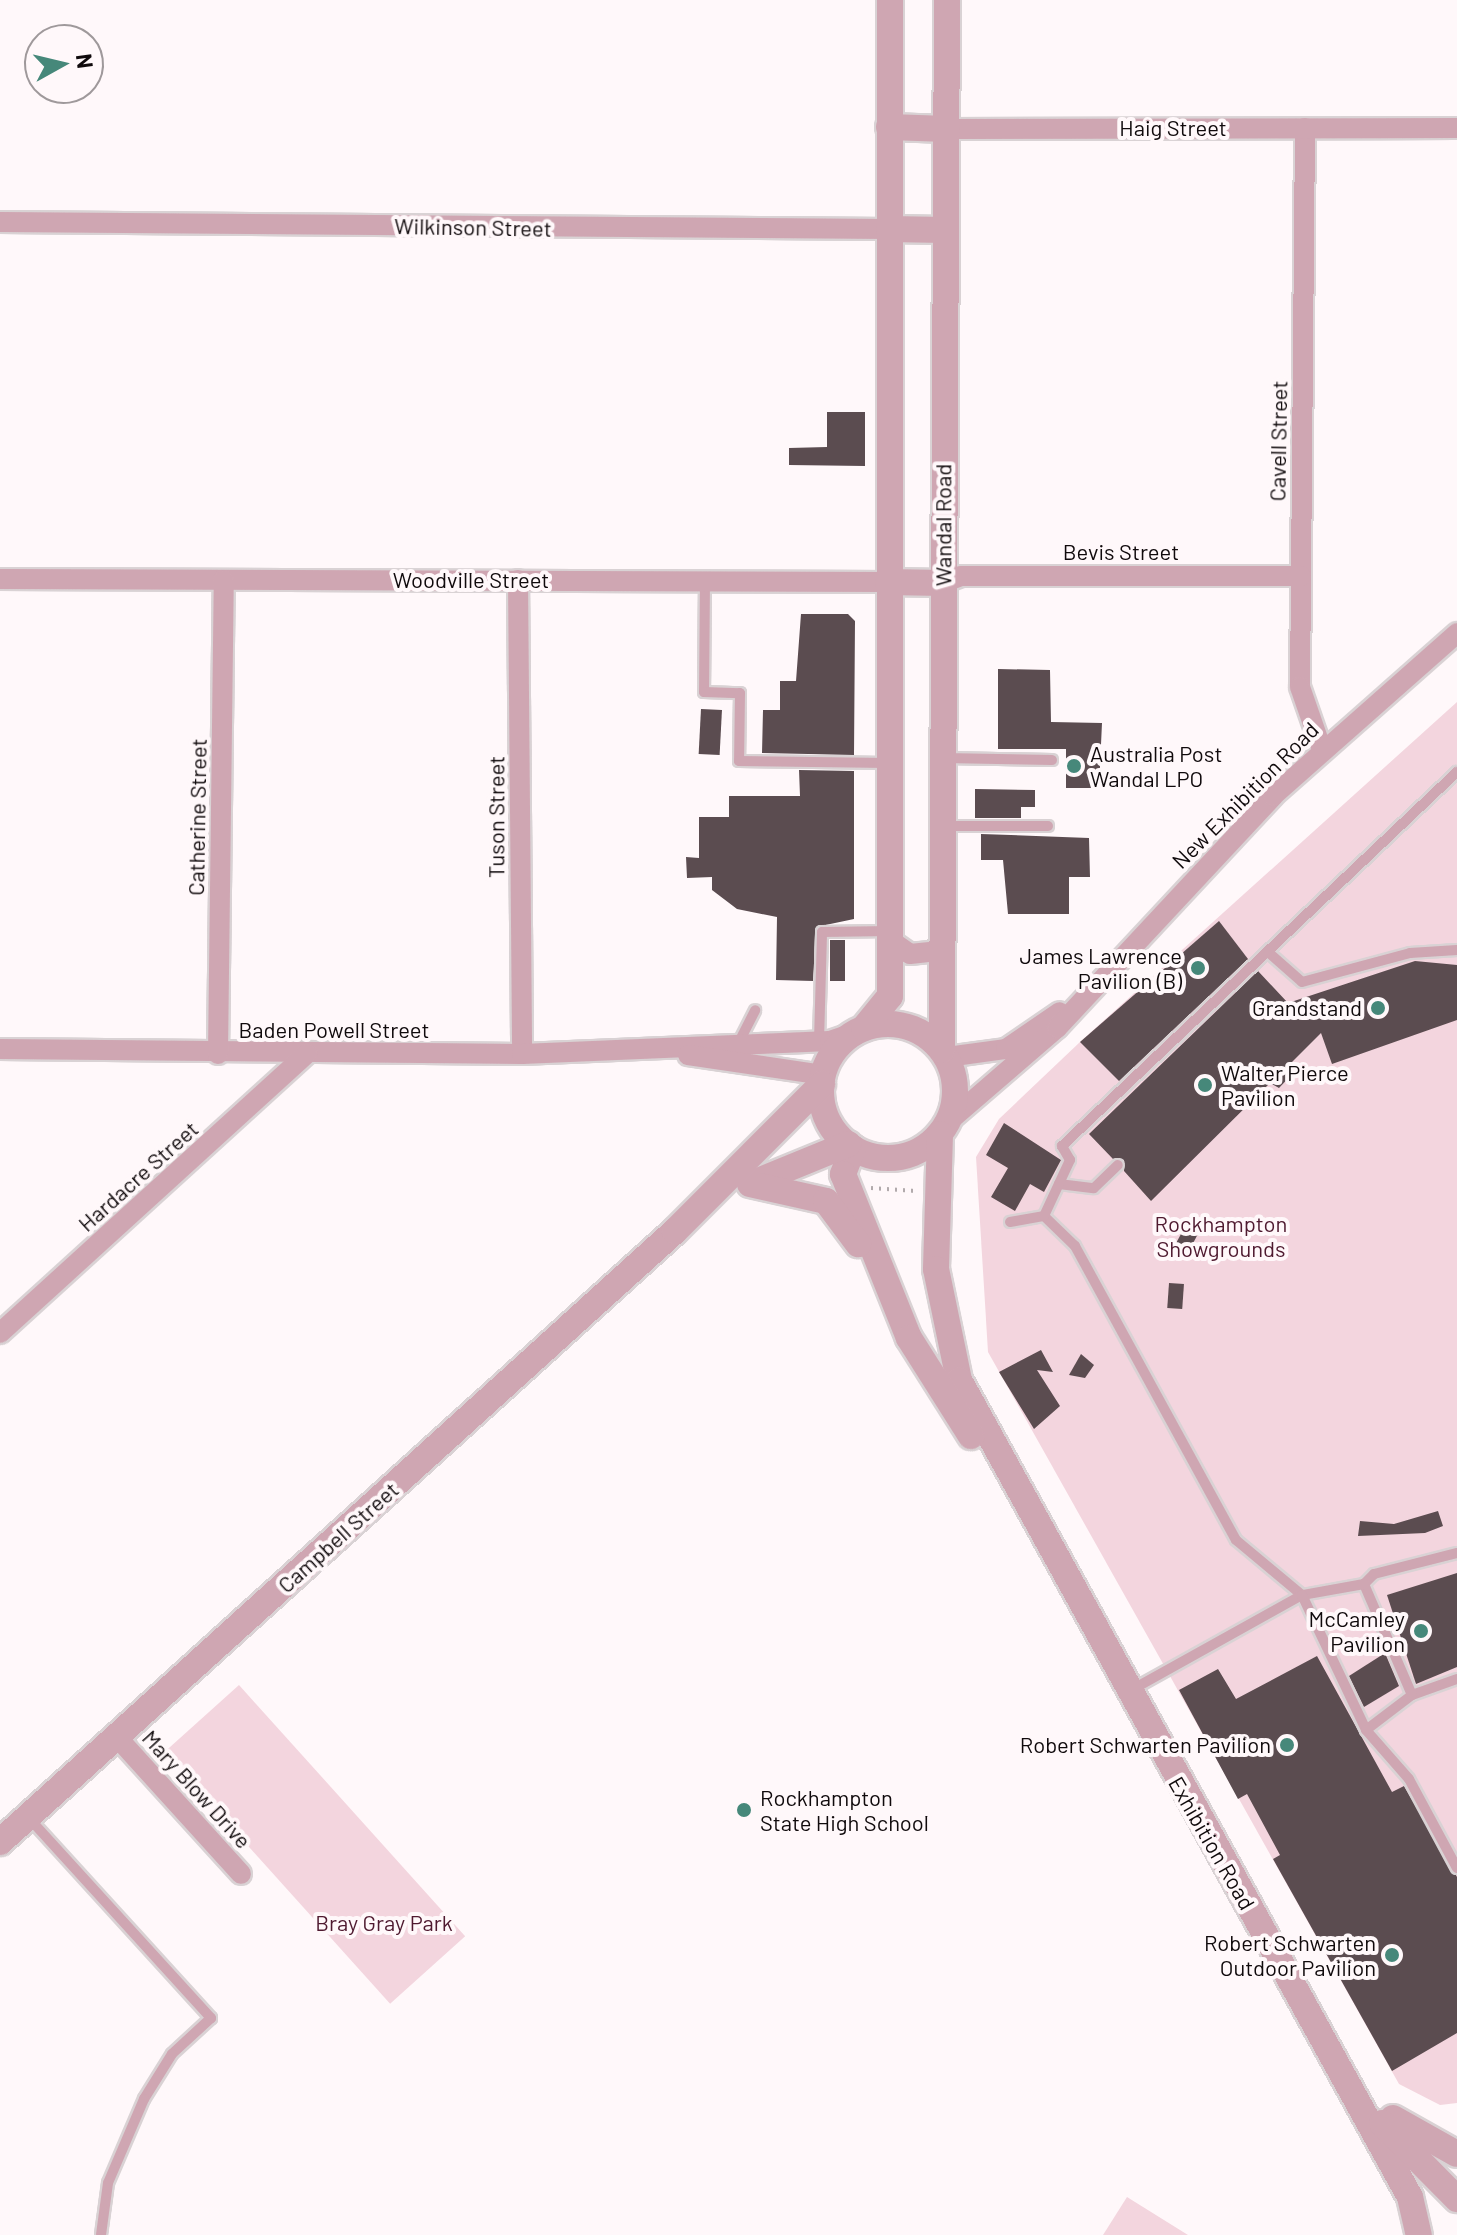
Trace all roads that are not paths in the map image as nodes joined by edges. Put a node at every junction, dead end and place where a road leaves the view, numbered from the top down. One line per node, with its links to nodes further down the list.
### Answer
1 (890, 0): 3 (street)
2 (947, 0): 6 (street, Wandal Road)
3 (889, 127): 6 (street, Haig Street); 8 (street)
4 (1305, 128): 5 (street, Haig Street); 6 (street, Haig Street); 10 (street, Cavell Street)
5 (1457, 128)
6 (947, 129): 9 (street, Wandal Road)
7 (0, 222): 8 (street, Wilkinson Street)
8 (889, 229): 9 (street, Wilkinson Street); 15 (street)
9 (945, 230): 16 (street, Wandal Road)
10 (1301, 576): 16 (street, Bevis Street); 18 (street, Cavell Street)
11 (0, 579): 13 (street, Woodville Street)
12 (705, 579): 14 (street, Woodville Street); 15 (street, Woodville Street); 21 (lane)
13 (224, 580): 14 (street, Woodville Street); 36 (street, Catherine Street)
14 (518, 580): 38 (street, Tuson Street)
15 (888, 582): 16 (street, Woodville Street); 21 (street)
16 (943, 583): 19 (street, Wandal Road)
17 (1457, 633): 18 (street, New Exhibition Road)
18 (1322, 750): 29 (street, New Exhibition Road)
19 (942, 758): 20 (lane); 23 (street, Wandal Road)
20 (1052, 760)
21 (889, 763): 25 (street)
22 (1457, 772): 28 (lane)
23 (941, 826): 24 (lane); 27 (street, Wandal Road)
24 (1048, 826)
25 (890, 936): 27 (street); 31 (street); 32 (lane)
26 (1457, 950): 28 (lane)
27 (940, 951): 39 (street, Wandal Road)
28 (1268, 952): 45 (lane)
29 (1077, 1002): 39 (street, New Exhibition Road); 41 (street, New Exhibition Road)
30 (755, 1010): 33 (lane)
31 (858, 1031): 32 (street, Baden Powell Street); 39 (street); 40 (street)
32 (819, 1041): 33 (street, Baden Powell Street)
33 (738, 1044): 35 (street, Baden Powell Street)
34 (0, 1049): 36 (street, Baden Powell Street)
35 (669, 1050): 38 (street, Baden Powell Street); 40 (street, Baden Powell Street)
36 (218, 1054): 37 (street, Baden Powell Street)
37 (307, 1054): 38 (street, Baden Powell Street); 49 (street, Hardacre Street)
38 (522, 1054)
39 (944, 1054): 41 (street)
40 (822, 1080): 42 (street); 48 (street, Campbell Street)
41 (944, 1128): 42 (street); 54 (street, Exhibition Road)
42 (850, 1146): 44 (street, Campbell Street); 50 (street, Exhibition Road)
43 (1118, 1165): 45 (lane)
44 (750, 1184): 48 (street, Campbell Street); 50 (street, Exhibition Road)
45 (1059, 1184): 46 (lane)
46 (1044, 1216): 47 (lane); 53 (lane)
47 (1010, 1222)
48 (675, 1231): 59 (street, Campbell Street)
49 (0, 1333)
50 (909, 1338): 54 (street, Exhibition Road)
51 (1457, 1553): 52 (lane)
52 (1364, 1584): 53 (lane); 57 (lane)
53 (1302, 1595): 56 (lane); 58 (lane)
54 (1077, 1605): 56 (street, Exhibition Road)
55 (1457, 1679): 57 (lane)
56 (1126, 1692): 64 (street, Exhibition Road)
57 (1412, 1695): 58 (lane)
58 (1366, 1730): 62 (lane)
59 (116, 1736): 60 (street, Campbell Street); 63 (street, Mary Blow Drive)
60 (28, 1817): 61 (street, Campbell Street); 67 (lane)
61 (0, 1842)
62 (1457, 1868)
63 (241, 1874)
64 (1346, 2081): 65 (street, Exhibition Road); 66 (street, Exhibition Road); 68 (street, Exhibition Road)
65 (1457, 2154)
66 (1457, 2199)
67 (101, 2235)
68 (1419, 2235)

